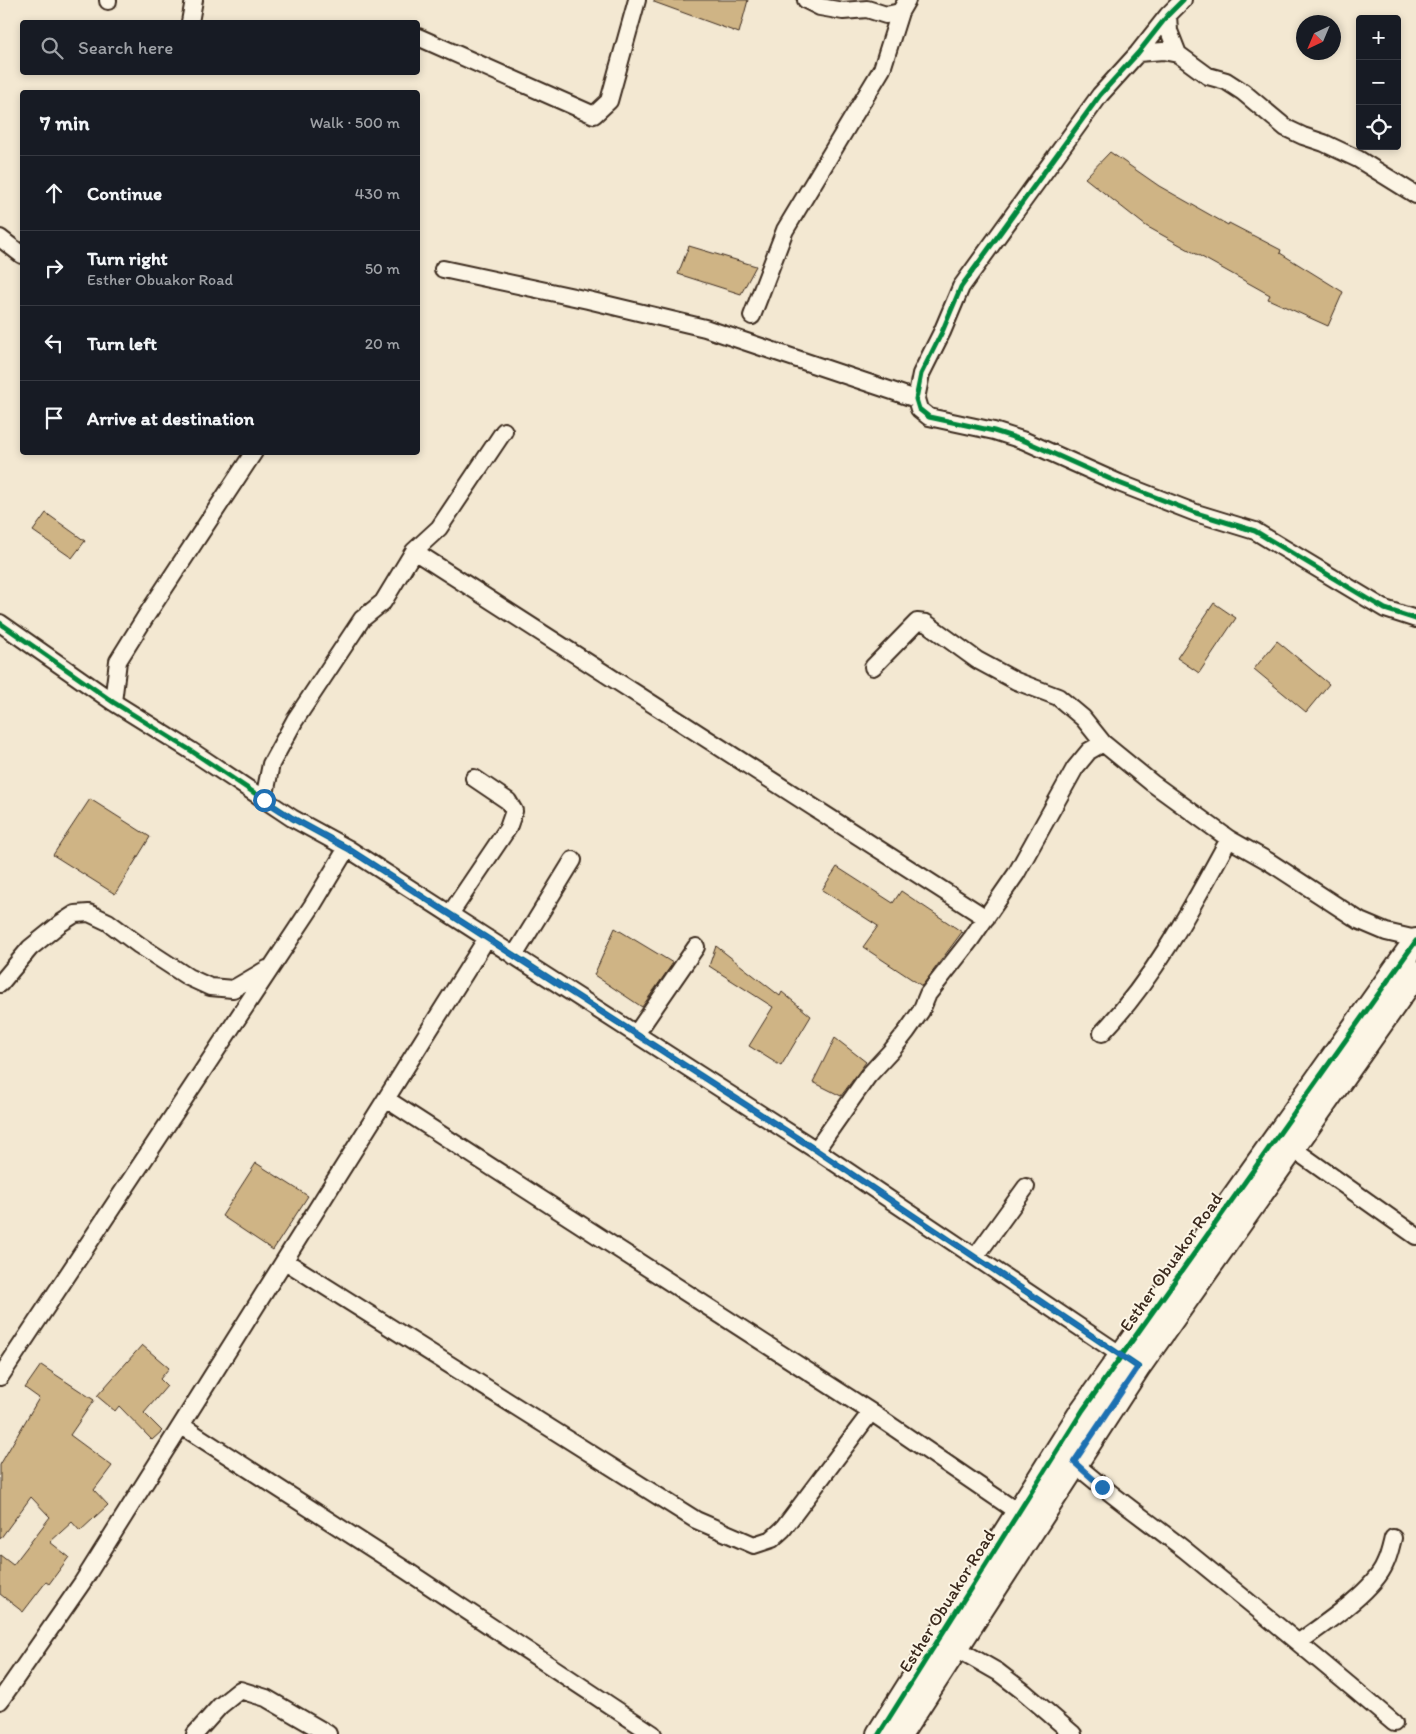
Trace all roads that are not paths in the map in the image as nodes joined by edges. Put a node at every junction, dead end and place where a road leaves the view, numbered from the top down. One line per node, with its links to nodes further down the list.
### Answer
1 (194, 0): 7 (street)
2 (637, 0): 8 (street)
3 (806, 0): 5 (street)
4 (1183, 0): 6 (street)
5 (904, 6): 15 (street)
6 (1168, 15): 9 (street); 10 (street)
7 (190, 20)
8 (420, 37)
9 (1138, 53): 10 (street); 16 (street)
10 (1178, 54): 11 (street)
11 (1416, 195)
12 (0, 238): 13 (street)
13 (20, 253)
14 (443, 269): 16 (street)
15 (752, 316)
16 (916, 399): 20 (street)
17 (504, 431): 19 (street)
18 (252, 455): 23 (street)
19 (414, 551): 26 (street); 31 (street)
20 (1416, 619)
21 (0, 624): 23 (street)
22 (873, 667): 24 (street)
23 (113, 702): 26 (street)
24 (1103, 743): 27 (street); 31 (street)
25 (474, 778): 30 (street)
26 (264, 800): 28 (street)
27 (1229, 839): 33 (street); 39 (street)
28 (347, 848): 30 (street); 36 (street)
29 (573, 860): 35 (street)
30 (450, 914): 32 (street)
31 (986, 918): 43 (street)
32 (487, 938): 35 (street); 41 (street)
33 (1416, 940): 48 (street, Esther Obuakor Road)
34 (696, 947): 40 (street)
35 (514, 956): 40 (street)
36 (272, 966): 37 (street); 49 (street)
37 (0, 984)
38 (1412, 986): 42 (street, Esther Obuakor Road)
39 (1102, 1033)
40 (636, 1034): 43 (street)
41 (386, 1099): 47 (street); 50 (street)
42 (1292, 1148): 45 (street); 48 (street, Esther Obuakor Road)
43 (816, 1150): 46 (street)
44 (1026, 1187): 46 (street)
45 (1416, 1236)
46 (976, 1256): 48 (street)
47 (285, 1261): 50 (street); 51 (street)
48 (1130, 1361): 52 (street, Esther Obuakor Road); 53 (street, Esther Obuakor Road)
49 (0, 1377)
50 (871, 1412): 53 (street)
51 (182, 1426): 57 (street); 61 (street)
52 (1074, 1462): 55 (street); 56 (street, Esther Obuakor Road)
53 (1019, 1513): 62 (street, Esther Obuakor Road)
54 (1393, 1538): 55 (street)
55 (1299, 1642): 58 (street)
56 (956, 1648): 63 (street, Esther Obuakor Road); 64 (street)
57 (0, 1701)
58 (1394, 1723)
59 (195, 1734): 60 (street)
60 (328, 1734)
61 (653, 1734)
62 (879, 1734)
63 (900, 1734)
64 (1074, 1734)

